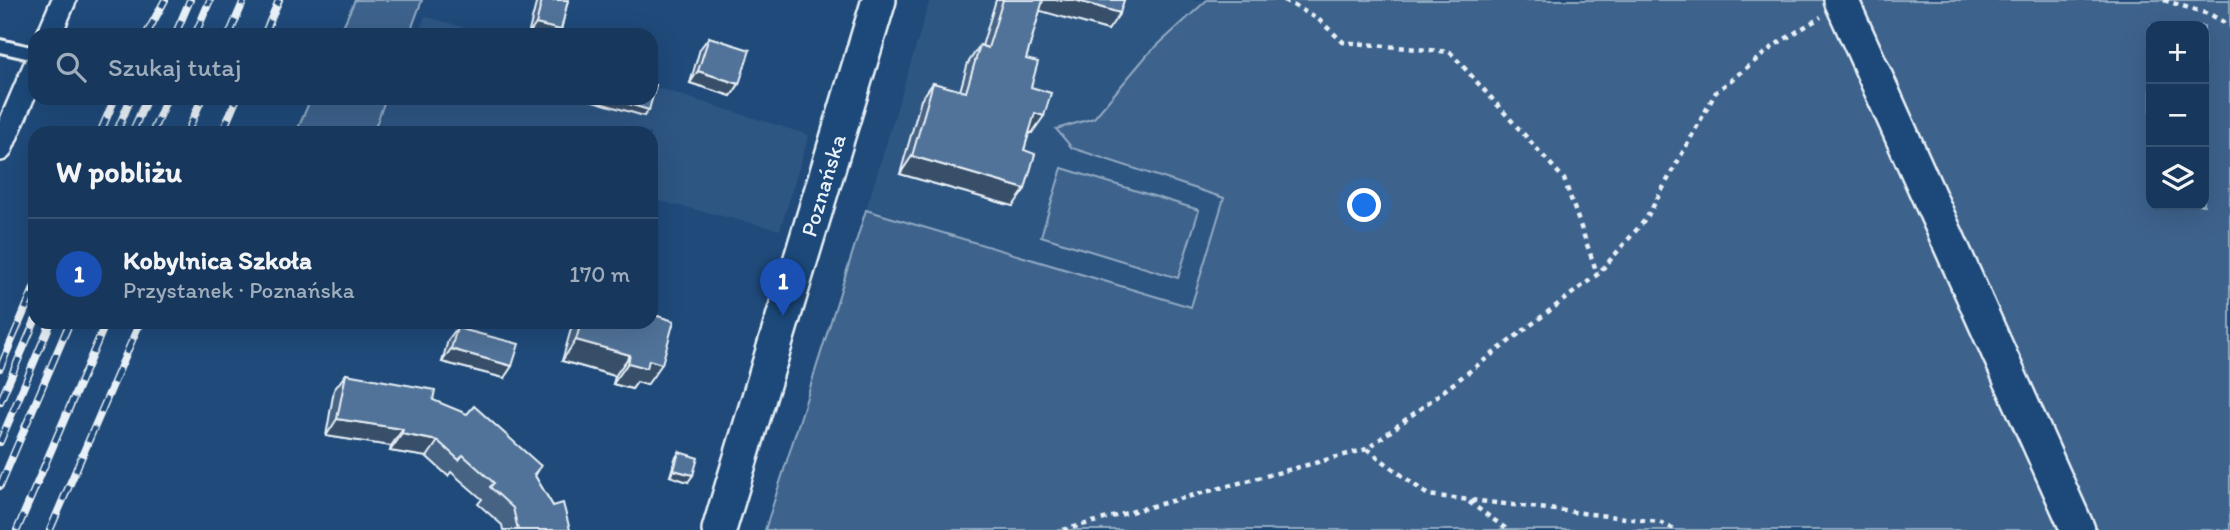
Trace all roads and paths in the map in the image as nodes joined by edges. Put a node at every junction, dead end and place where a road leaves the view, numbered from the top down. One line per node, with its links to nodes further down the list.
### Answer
1 (64, 0): 7 (street)
2 (879, 0): 15 (street, Poznańska)
3 (1284, 0): 12 (path)
4 (2164, 0): 6 (path)
5 (1842, 2): 12 (path); 19 (street)
6 (2230, 25)
7 (52, 28)
8 (0, 46): 9 (lane)
9 (28, 52)
10 (28, 83): 11 (street)
11 (0, 149)
12 (1598, 274): 13 (path)
13 (1367, 449): 14 (path); 16 (path)
14 (1468, 501): 17 (path); 18 (path)
15 (719, 530)
16 (1063, 530)
17 (1507, 530)
18 (1677, 530)
19 (2078, 530)

